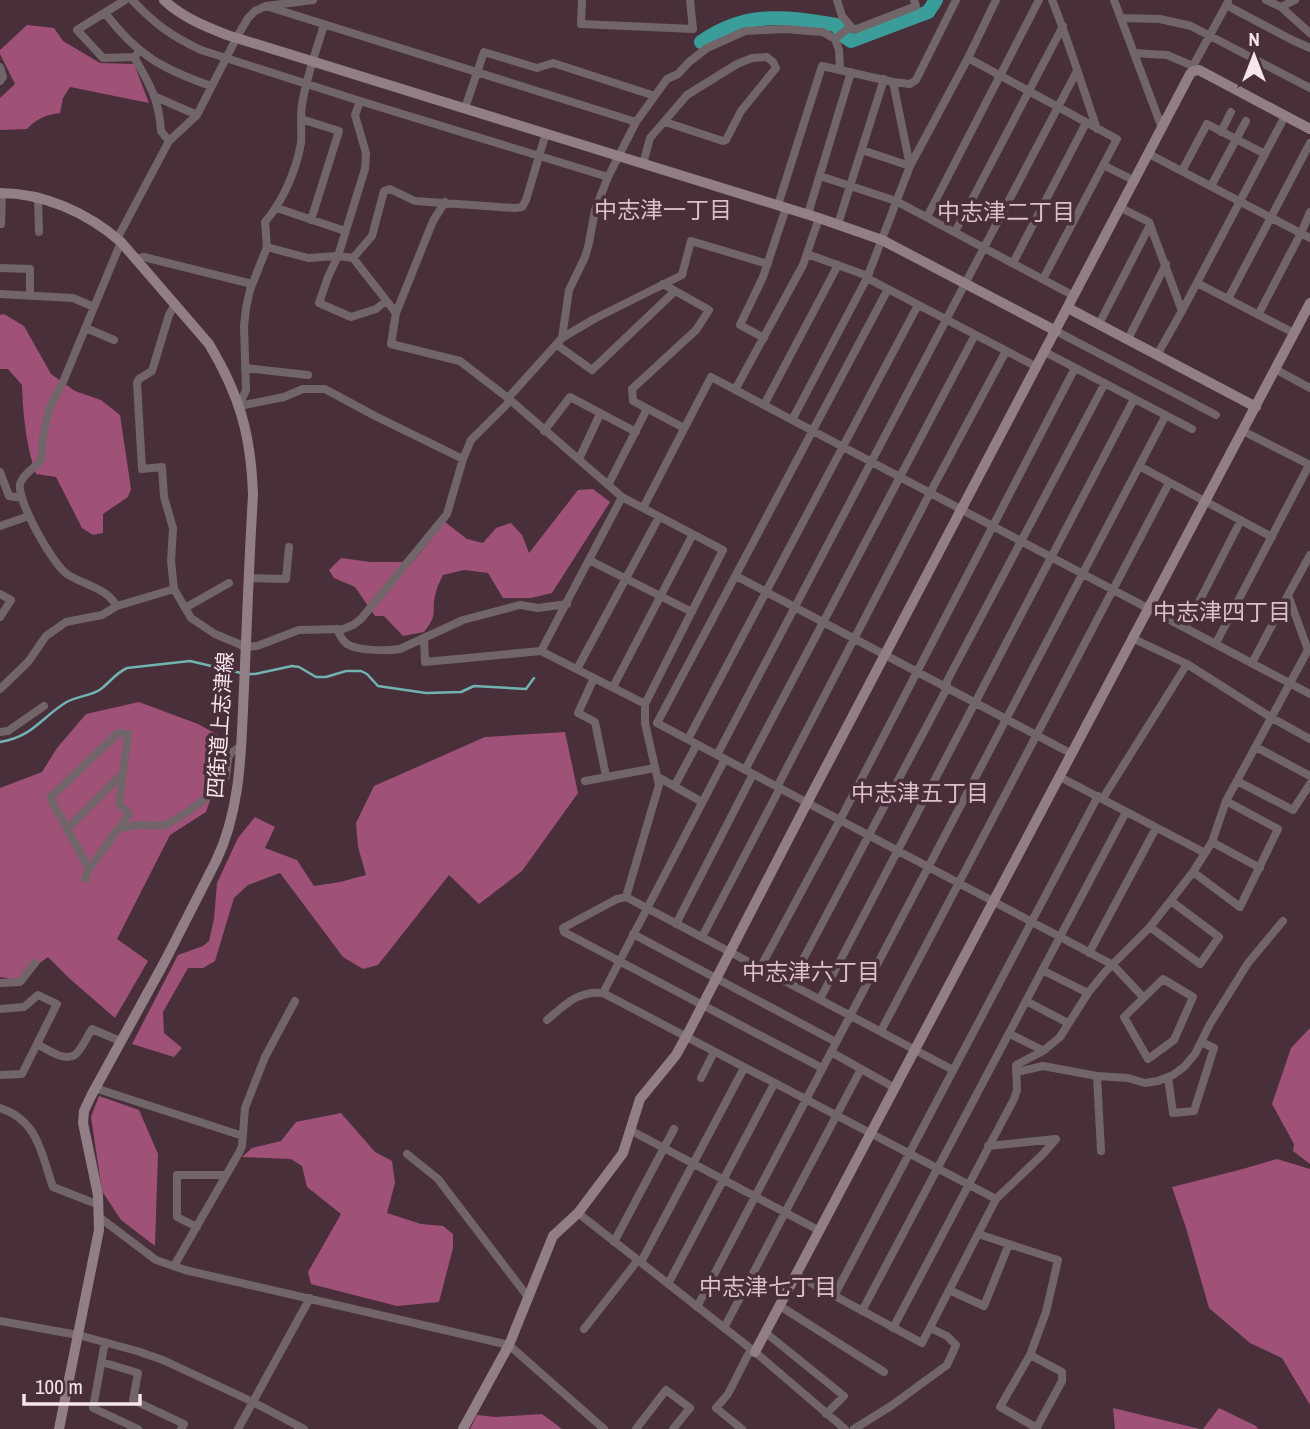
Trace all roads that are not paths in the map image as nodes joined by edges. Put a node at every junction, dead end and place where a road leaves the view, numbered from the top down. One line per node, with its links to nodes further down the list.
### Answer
1 (125, 0): 19 (street)
2 (132, 0): 32 (street)
3 (164, 0): 26 (street)
4 (313, 0): 17 (street)
5 (582, 0): 6 (street)
6 (690, 0)
7 (837, 0): 23 (street)
8 (914, 0): 23 (street)
9 (956, 0): 42 (street)
10 (996, 0): 31 (street)
11 (1039, 0): 40 (street)
12 (1052, 0): 22 (street)
13 (1114, 0): 20 (street)
14 (1266, 0): 18 (street)
15 (1295, 0): 18 (street)
16 (1227, 2): 25 (street); 28 (street)
17 (266, 6): 21 (street); 26 (street)
18 (1281, 7): 24 (street)
19 (105, 13): 30 (street); 30 (street)
20 (1122, 18): 25 (street); 29 (street)
21 (324, 25): 33 (street); 39 (street)
22 (1063, 26): 37 (street); 46 (street)
23 (850, 27): 27 (street)
24 (1310, 33)
25 (1210, 36): 35 (street); 45 (street)
26 (237, 37): 32 (street); 33 (street)
27 (835, 40): 36 (street); 47 (street)
28 (1310, 48)
29 (1135, 53): 35 (street); 60 (street)
30 (137, 54): 44 (street); 48 (street)
31 (968, 58): 40 (street); 75 (street)
32 (226, 59): 43 (street); 44 (street)
33 (313, 60): 43 (street); 51 (street)
34 (0, 67): 41 (street)
35 (1193, 68): 54 (street); 60 (street)
36 (839, 69): 38 (street); 87 (street)
37 (1077, 71): 50 (street); 61 (street)
38 (851, 72): 42 (street); 77 (street)
39 (477, 73): 47 (street); 51 (street); 57 (street)
40 (1000, 76): 46 (street); 92 (street)
41 (0, 81)
42 (889, 81): 68 (street); 75 (street)
43 (306, 84): 49 (street); 55 (street)
44 (211, 86): 53 (street)
45 (1310, 88)
46 (1029, 91): 50 (street); 100 (street)
47 (655, 96): 57 (street)
48 (156, 97): 53 (street); 66 (street)
49 (360, 101): 71 (street); 98 (street)
50 (1058, 107): 59 (street); 106 (street)
51 (465, 108): 64 (street)
52 (1231, 113): 63 (street)
53 (197, 115): 66 (street)
54 (1285, 116): 62 (street); 70 (street)
55 (301, 119): 88 (street); 94 (street)
56 (1245, 121): 65 (street)
57 (636, 122): 72 (street)
58 (665, 122): 58 (street); 73 (street)
59 (1086, 123): 61 (street); 111 (street)
60 (1162, 128): 69 (street)
61 (1097, 129): 74 (street)
62 (1310, 129)
63 (1221, 132): 65 (street); 76 (street)
64 (546, 134): 71 (street); 72 (street)
65 (1237, 139): 70 (street); 81 (street)
66 (169, 141): 103 (street)
67 (1310, 143): 93 (street)
68 (862, 150): 75 (street); 80 (street)
69 (1149, 154): 76 (street); 79 (street)
70 (1265, 154): 85 (street)
71 (539, 156): 78 (street); 86 (street)
72 (618, 156): 73 (street); 78 (street)
73 (643, 164): 87 (street)
74 (1103, 165): 79 (street); 117 (street)
75 (910, 166): 84 (street)
76 (1182, 171): 81 (street)
77 (820, 176): 80 (street); 91 (street)
78 (608, 177): 146 (street)
79 (1135, 181): 89 (street)
80 (850, 186): 84 (street); 96 (street)
81 (1211, 186): 85 (street)
82 (1, 193): 83 (street, 四街道上志津線); 95 (street)
83 (38, 198): 99 (street); 103 (street, 四街道上志津線)
84 (896, 201): 92 (street); 104 (street)
85 (1240, 201): 93 (street); 119 (street)
86 (445, 202): 109 (street); 135 (street)
87 (782, 207): 91 (street); 112 (street)
88 (278, 208): 94 (street); 105 (street)
89 (1121, 208): 97 (street); 126 (street)
90 (1310, 212): 101 (street)
91 (814, 216): 96 (street); 107 (street)
92 (927, 217): 100 (street)
93 (1271, 217): 101 (street); 127 (street)
94 (311, 220): 98 (street)
95 (0, 224)
96 (838, 224): 104 (street)
97 (1150, 225): 113 (street); 138 (street)
98 (345, 231): 108 (street)
99 (39, 232)
100 (955, 232): 106 (street)
101 (1301, 233): 102 (street); 136 (street)
102 (1310, 237)
103 (119, 240): 110 (street, 四街道上志津線); 132 (street)
104 (882, 240): 116 (street); 118 (street)
105 (267, 247): 108 (street); 120 (street)
106 (984, 248): 111 (street); 118 (street)
107 (807, 254): 114 (street); 143 (street)
108 (338, 256): 109 (street); 128 (street)
109 (353, 258): 128 (street)
110 (136, 259): 120 (street); 130 (street, 四街道上志津線)
111 (1013, 263): 117 (street)
112 (768, 264): 121 (street); 143 (street)
113 (1166, 264): 134 (street); 144 (street)
114 (838, 265): 116 (street); 160 (street)
115 (0, 268): 125 (street)
116 (867, 277): 122 (street); 167 (street)
117 (1044, 279): 126 (street)
118 (966, 283): 137 (street); 140 (street)
119 (1197, 283): 127 (street); 134 (street)
120 (252, 284): 151 (street)
121 (663, 284): 123 (street); 146 (street)
122 (888, 289): 131 (street); 172 (street)
123 (675, 291): 146 (street); 163 (street)
124 (0, 294): 125 (street)
125 (30, 295): 132 (street)
126 (1074, 296): 133 (street)
127 (1228, 299): 136 (street)
128 (386, 300): 135 (street)
129 (1310, 303): 141 (street)
130 (174, 304): 161 (street, 四街道上志津線); 207 (street)
131 (918, 304): 137 (street); 174 (street)
132 (94, 307): 139 (street)
133 (1068, 308): 138 (street); 140 (street)
134 (1182, 311): 149 (street)
135 (396, 313): 158 (street)
136 (1258, 314): 141 (street)
137 (946, 320): 142 (street); 177 (street)
138 (1099, 324): 144 (street)
139 (86, 328): 145 (street); 186 (street)
140 (1056, 331): 148 (street); 166 (street)
141 (1294, 333): 153 (street)
142 (975, 335): 147 (street); 181 (street)
143 (764, 338): 157 (street)
144 (1128, 339): 149 (street)
145 (114, 340)
146 (559, 341): 158 (street)
147 (1006, 351): 150 (street); 184 (street)
148 (1045, 352): 150 (street); 152 (street)
149 (1157, 355): 162 (street)
150 (1037, 367): 189 (street)
151 (245, 368): 154 (street); 161 (street)
152 (1075, 368): 155 (street); 193 (street)
153 (1275, 369): 156 (street); 162 (street)
154 (308, 375)
155 (1105, 383): 159 (street); 197 (street)
156 (1310, 388)
157 (736, 390): 160 (street); 168 (street)
158 (509, 399): 170 (street); 176 (street)
159 (1135, 399): 165 (street); 200 (street)
160 (764, 405): 167 (street)
161 (239, 406): 176 (street); 204 (street, 四街道上志津線)
162 (1256, 407): 171 (street)
163 (648, 409): 168 (street); 173 (street)
164 (600, 414): 170 (street); 173 (street); 175 (street)
165 (1166, 415): 169 (street); 179 (street)
166 (1216, 415)
167 (792, 419): 172 (street)
168 (684, 428): 188 (street)
169 (1192, 429)
170 (544, 430): 175 (street)
171 (1244, 430): 178 (street); 187 (street)
172 (813, 431): 174 (street); 203 (street)
173 (636, 432): 183 (street)
174 (842, 446): 177 (street); 209 (street)
175 (579, 458): 183 (street)
176 (463, 459): 222 (street)
177 (872, 462): 181 (street); 215 (street)
178 (1310, 465): 196 (street)
179 (1139, 466): 182 (street); 202 (street)
180 (0, 472): 186 (street)
181 (900, 477): 184 (street); 220 (street)
182 (1169, 483): 187 (street); 208 (street)
183 (607, 485): 185 (street)
184 (930, 493): 189 (street); 225 (street)
185 (622, 497): 188 (street); 201 (street)
186 (22, 498): 190 (street)
187 (1205, 501): 192 (street); 217 (street)
188 (643, 508): 191 (street)
189 (962, 509): 193 (street); 229 (street)
190 (29, 516): 194 (street); 214 (street)
191 (659, 517): 195 (street); 205 (street)
192 (1241, 520): 196 (street); 221 (street)
193 (992, 525): 197 (street); 233 (street)
194 (0, 526)
195 (693, 534): 212 (street); 218 (street)
196 (1272, 537): 226 (street)
197 (1021, 541): 200 (street); 237 (street)
198 (289, 547): 204 (street)
199 (1310, 555): 211 (street)
200 (1052, 557): 202 (street); 240 (street)
201 (589, 560): 205 (street); 213 (street)
202 (1083, 573): 208 (street); 244 (street)
203 (736, 576): 209 (street); 247 (street)
204 (248, 578): 227 (street, 四街道上志津線)
205 (626, 579): 212 (street); 232 (street)
206 (229, 583): 216 (street)
207 (174, 589): 214 (street); 216 (street)
208 (1113, 589): 217 (street); 246 (street)
209 (766, 592): 215 (street); 247 (street)
210 (0, 594): 219 (street)
211 (1288, 595): 230 (street); 235 (street)
212 (661, 597): 218 (street); 236 (street)
213 (567, 604): 223 (street); 228 (street)
214 (117, 606): 238 (street)
215 (795, 607): 220 (street); 253 (street)
216 (186, 608): 227 (street)
217 (1149, 608): 221 (street); 224 (street)
218 (692, 612): 241 (street)
219 (0, 617)
220 (823, 622): 225 (street); 255 (street)
221 (1185, 627): 226 (street)
222 (337, 629): 223 (street); 227 (street)
223 (424, 638): 228 (street)
224 (1132, 638): 231 (street); 252 (street)
225 (855, 639): 229 (street); 264 (street)
226 (1216, 643): 230 (street)
227 (246, 647): 250 (street, 四街道上志津線)
228 (541, 651): 232 (street)
229 (885, 655): 233 (street); 268 (street)
230 (1252, 663): 235 (street)
231 (1187, 664): 243 (street); 265 (street)
232 (577, 670): 234 (street)
233 (917, 672): 237 (street); 270 (street)
234 (594, 678): 236 (street); 257 (street)
235 (1290, 683): 239 (street); 243 (street)
236 (613, 687): 241 (street)
237 (947, 688): 240 (street); 274 (street)
238 (0, 689)
239 (1310, 694)
240 (975, 703): 244 (street); 276 (street)
241 (645, 704): 254 (street)
242 (44, 706): 245 (street)
243 (1272, 718): 248 (street); 251 (street)
244 (1006, 719): 246 (street); 278 (street)
245 (0, 732)
246 (1036, 735): 252 (street); 283 (street)
247 (688, 739): 249 (street)
248 (1310, 739)
249 (697, 744): 253 (street); 263 (street)
250 (241, 747): 271 (street); 319 (street, 四街道上志津線)
251 (1256, 747): 258 (street); 261 (street)
252 (1072, 754): 259 (street)
253 (721, 757): 255 (street); 267 (street)
254 (656, 772): 257 (street); 263 (street); 284 (street)
255 (749, 772): 264 (street); 290 (street)
256 (121, 775): 271 (street); 273 (street); 273 (street)
257 (606, 776): 260 (street)
258 (1310, 776)
259 (1060, 777): 265 (street); 286 (street)
260 (585, 781)
261 (1237, 781): 262 (street); 266 (street)
262 (1310, 784)
263 (675, 786): 267 (street)
264 (778, 787): 268 (street); 293 (street)
265 (1100, 797): 269 (street); 288 (street)
266 (1226, 801): 275 (street); 279 (street)
267 (702, 802): 287 (street)
268 (807, 803): 270 (street); 295 (street)
269 (1126, 812): 272 (street); 294 (street)
270 (839, 820): 274 (street); 300 (street)
271 (120, 827): 280 (street)
272 (1156, 828): 277 (street); 296 (street)
273 (67, 829): 280 (street)
274 (870, 836): 276 (street); 304 (street)
275 (1212, 842): 277 (street); 279 (street)
276 (898, 851): 278 (street); 308 (street)
277 (1205, 853): 281 (street)
278 (928, 867): 283 (street); 313 (street)
279 (1260, 868): 281 (street)
280 (89, 869): 282 (street)
281 (1193, 872): 285 (street)
282 (85, 879)
283 (959, 883): 286 (street); 316 (street)
284 (626, 897): 287 (street); 297 (street)
285 (1171, 901): 291 (street); 291 (street)
286 (994, 902): 288 (street); 323 (street)
287 (647, 908): 290 (street); 292 (street)
288 (1031, 922): 294 (street); 330 (street)
289 (1283, 922): 321 (street)
290 (676, 924): 293 (street)
291 (1150, 927): 299 (street)
292 (633, 934): 297 (street); 302 (street)
293 (702, 937): 295 (street)
294 (1060, 937): 296 (street); 301 (street)
295 (730, 952): 300 (street); 302 (street)
296 (1089, 953): 299 (street)
297 (619, 961): 305 (street); 311 (street)
298 (35, 963): 303 (street)
299 (1113, 965): 306 (street); 307 (street)
300 (760, 968): 304 (street)
301 (1042, 970): 306 (street); 310 (street)
302 (716, 978): 311 (street); 320 (street)
303 (0, 983)
304 (790, 984): 308 (street)
305 (603, 993): 314 (street); 318 (street)
306 (1088, 993): 315 (street)
307 (1143, 997): 307 (street)
308 (820, 999): 313 (street)
309 (295, 1001): 345 (street)
310 (1026, 1001): 315 (street); 317 (street)
311 (702, 1006): 318 (street); 328 (street)
312 (0, 1009): 322 (street)
313 (850, 1016): 316 (street); 320 (street)
314 (547, 1020)
315 (1069, 1023): 324 (street)
316 (881, 1031): 323 (street)
317 (1010, 1034): 324 (street); 352 (street)
318 (686, 1037): 325 (street); 342 (street)
319 (120, 1041): 322 (street); 337 (street, 四街道上志津線)
320 (836, 1042): 326 (street)
321 (1201, 1042): 334 (street); 334 (street)
322 (37, 1044): 332 (street)
323 (916, 1050): 330 (street); 338 (street)
324 (1042, 1050): 331 (street)
325 (715, 1052): 327 (street); 335 (street)
326 (831, 1052): 328 (street); 329 (street)
327 (744, 1068): 336 (street); 351 (street)
328 (822, 1068): 339 (street)
329 (861, 1069): 338 (street); 341 (street)
330 (953, 1070): 350 (street)
331 (1016, 1072): 333 (street); 346 (street)
332 (0, 1074)
333 (1097, 1076): 334 (street); 348 (street)
334 (1168, 1077)
335 (701, 1078)
336 (774, 1084): 339 (street); 354 (street)
337 (95, 1088): 345 (street); 358 (street, 四街道上志津線)
338 (895, 1088): 344 (street)
339 (806, 1100): 341 (street); 356 (street)
340 (0, 1108): 358 (street)
341 (836, 1116): 344 (street); 359 (street)
342 (630, 1129): 347 (street); 360 (street)
343 (674, 1129): 347 (street)
344 (872, 1134): 350 (street); 362 (street)
345 (243, 1136): 353 (street)
346 (988, 1146): 355 (street); 357 (street)
347 (664, 1148): 351 (street); 364 (street)
348 (1101, 1151)
349 (407, 1154): 372 (street)
350 (909, 1154): 352 (street); 371 (street)
351 (693, 1163): 354 (street); 366 (street)
352 (938, 1169): 355 (street); 376 (street)
353 (226, 1175): 361 (street); 361 (street)
354 (724, 1179): 356 (street); 369 (street)
355 (968, 1185): 357 (street); 379 (street)
356 (755, 1196): 359 (street); 375 (street)
357 (996, 1199): 363 (street)
358 (99, 1211): 367 (street); 383 (street, 四街道上志津線)
359 (785, 1212): 362 (street); 378 (street)
360 (578, 1213): 364 (street); 372 (street)
361 (197, 1227): 367 (street)
362 (820, 1231): 368 (street)
363 (978, 1234): 365 (street); 370 (street)
364 (614, 1242): 366 (street)
365 (1009, 1244): 370 (street); 387 (street)
366 (639, 1261): 369 (street); 381 (street)
367 (174, 1266): 373 (street)
368 (796, 1275): 371 (street); 374 (street)
369 (668, 1284): 375 (street)
370 (949, 1290): 380 (street)
371 (834, 1296): 376 (street)
372 (528, 1297): 385 (street)
373 (310, 1298): 385 (street); 390 (street)
374 (780, 1306): 382 (street); 389 (street)
375 (697, 1307): 378 (street)
376 (862, 1311): 379 (street)
377 (0, 1321): 383 (street)
378 (724, 1328): 386 (street)
379 (893, 1328): 380 (street)
380 (930, 1328): 404 (street)
381 (584, 1329)
382 (766, 1333): 386 (street); 391 (street)
383 (78, 1335): 384 (street); 393 (street, 四街道上志津線)
384 (105, 1342): 388 (street); 390 (street)
385 (509, 1345): 398 (street); 399 (street)
386 (753, 1351): 391 (street); 402 (street)
387 (1030, 1355): 392 (street); 392 (street)
388 (102, 1362): 394 (street); 395 (street)
389 (884, 1372)
390 (253, 1402): 396 (street); 397 (street)
391 (826, 1414): 403 (street)
392 (1037, 1428)
393 (60, 1429)
394 (138, 1429)
395 (181, 1429)
396 (238, 1429)
397 (304, 1429)
398 (463, 1429)
399 (604, 1429)
400 (636, 1429): 401 (street)
401 (673, 1429)
402 (742, 1429)
403 (845, 1429)
404 (854, 1429)

